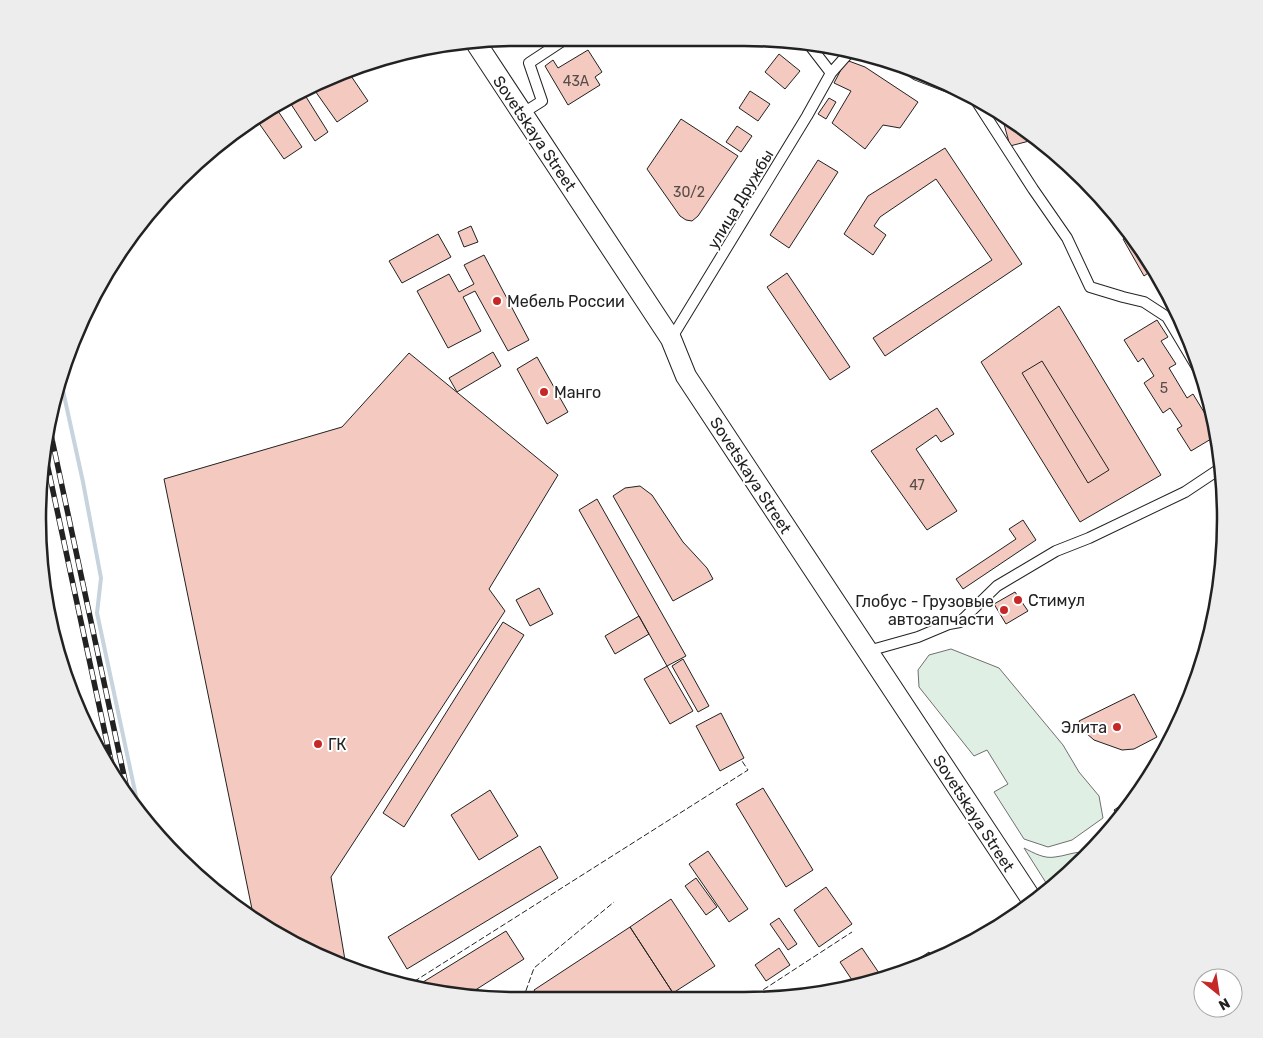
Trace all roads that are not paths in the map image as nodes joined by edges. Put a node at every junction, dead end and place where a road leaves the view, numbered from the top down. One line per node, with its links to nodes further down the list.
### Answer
1 (555, 46): 7 (street)
2 (479, 48): 7 (highway, Sovetskaya Street)
3 (814, 51): 5 (street)
4 (845, 57): 5 (street, улица Дружбы)
5 (831, 73): 8 (street, улица Дружбы)
6 (983, 112): 9 (street)
7 (523, 113): 8 (highway, Sovetskaya Street)
8 (672, 339): 11 (highway, Sovetskaya Street)
9 (1184, 347)
10 (1214, 472): 11 (street)
11 (868, 651): 12 (highway, Sovetskaya Street)
12 (1029, 896)

